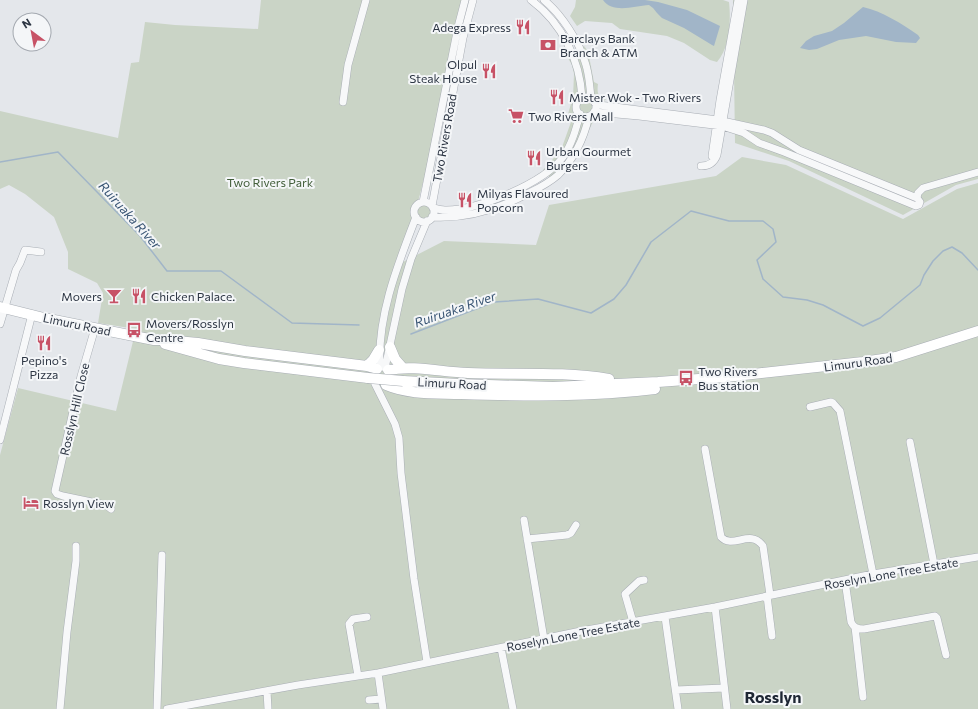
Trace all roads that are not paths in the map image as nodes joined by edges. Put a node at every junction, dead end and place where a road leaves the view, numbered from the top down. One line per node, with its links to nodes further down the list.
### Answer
1 (366, 0): 10 (street)
2 (465, 0): 14 (street, Two Rivers Road)
3 (473, 0): 15 (street, Two Rivers Road)
4 (531, 0): 8 (street)
5 (544, 0): 9 (street)
6 (738, 0): 13 (street)
7 (744, 0): 13 (street)
8 (582, 98): 9 (street); 11 (street)
9 (593, 101): 12 (street); 13 (street)
10 (343, 102)
11 (580, 114): 12 (street); 19 (street)
12 (591, 114): 13 (street); 21 (street)
13 (720, 123): 13 (street); 17 (street); 17 (street)
14 (432, 154): 15 (street); 18 (street, Two Rivers Road)
15 (441, 155): 19 (street, Two Rivers Road)
16 (978, 172): 17 (street)
17 (917, 198)
18 (423, 202): 19 (street); 20 (street)
19 (433, 207): 21 (street)
20 (416, 217): 21 (street); 28 (street)
21 (430, 219): 30 (street)
22 (40, 252): 23 (street)
23 (2, 307): 24 (main road, Limuru Road); 25 (street)
24 (32, 314): 26 (main road, Limuru Road); 38 (street)
25 (0, 324)
26 (95, 328): 29 (main road, Limuru Road); 41 (street, Rosslyn Hill Close)
27 (978, 331): 34 (main road, Limuru Road)
28 (380, 338): 30 (street); 31 (street)
29 (156, 340): 32 (main road, Limuru Road); 32 (main road, Limuru Road)
30 (391, 343): 32 (street); 33 (main road)
31 (379, 350): 32 (main road)
32 (376, 372): 33 (main road, Limuru Road, bridge); 33 (main road, Limuru Road); 36 (main road, Limuru Road); 36 (main road); 62 (street)
33 (403, 374): 35 (main road, Limuru Road); 35 (main road, Limuru Road)
34 (734, 376): 35 (main road, Limuru Road); 36 (main road, Limuru Road)
35 (685, 379)
36 (386, 385)
37 (810, 407): 49 (street)
38 (0, 440)
39 (910, 442): 48 (street)
40 (705, 449): 52 (street)
41 (111, 509)
42 (524, 520): 44 (street)
43 (576, 525): 44 (street)
44 (527, 539): 59 (street)
45 (76, 546): 71 (street)
46 (162, 555): 72 (street)
47 (978, 557): 48 (street, Roselyn Lone Tree Estate)
48 (934, 564): 49 (street, Roselyn Lone Tree Estate)
49 (873, 574): 51 (street, Roselyn Lone Tree Estate)
50 (644, 580): 56 (street)
51 (845, 581): 52 (street, Roselyn Lone Tree Estate); 57 (street)
52 (768, 595): 53 (street, Roselyn Lone Tree Estate); 58 (street)
53 (715, 607): 55 (street, Roselyn Lone Tree Estate); 65 (street)
54 (366, 617): 64 (street)
55 (665, 617): 56 (street, Roselyn Lone Tree Estate); 66 (street)
56 (633, 622): 59 (street, Roselyn Lone Tree Estate)
57 (855, 627): 61 (street); 68 (street)
58 (772, 636)
59 (544, 639): 60 (street, Roselyn Lone Tree Estate)
60 (501, 648): 62 (street, Roselyn Lone Tree Estate); 76 (street)
61 (946, 655)
62 (428, 662): 63 (street, Roselyn Lone Tree Estate)
63 (378, 673): 64 (street, Roselyn Lone Tree Estate); 69 (street)
64 (358, 676): 67 (street, Roselyn Lone Tree Estate)
65 (724, 688): 66 (street); 78 (street)
66 (676, 690): 77 (street)
67 (266, 691): 73 (street, Roselyn Lone Tree Estate); 74 (street)
68 (863, 697)
69 (381, 699): 70 (street); 75 (street)
70 (369, 700)
71 (60, 709)
72 (157, 709)
73 (167, 709)
74 (268, 709)
75 (383, 709)
76 (513, 709)
77 (678, 709)
78 (727, 709)

